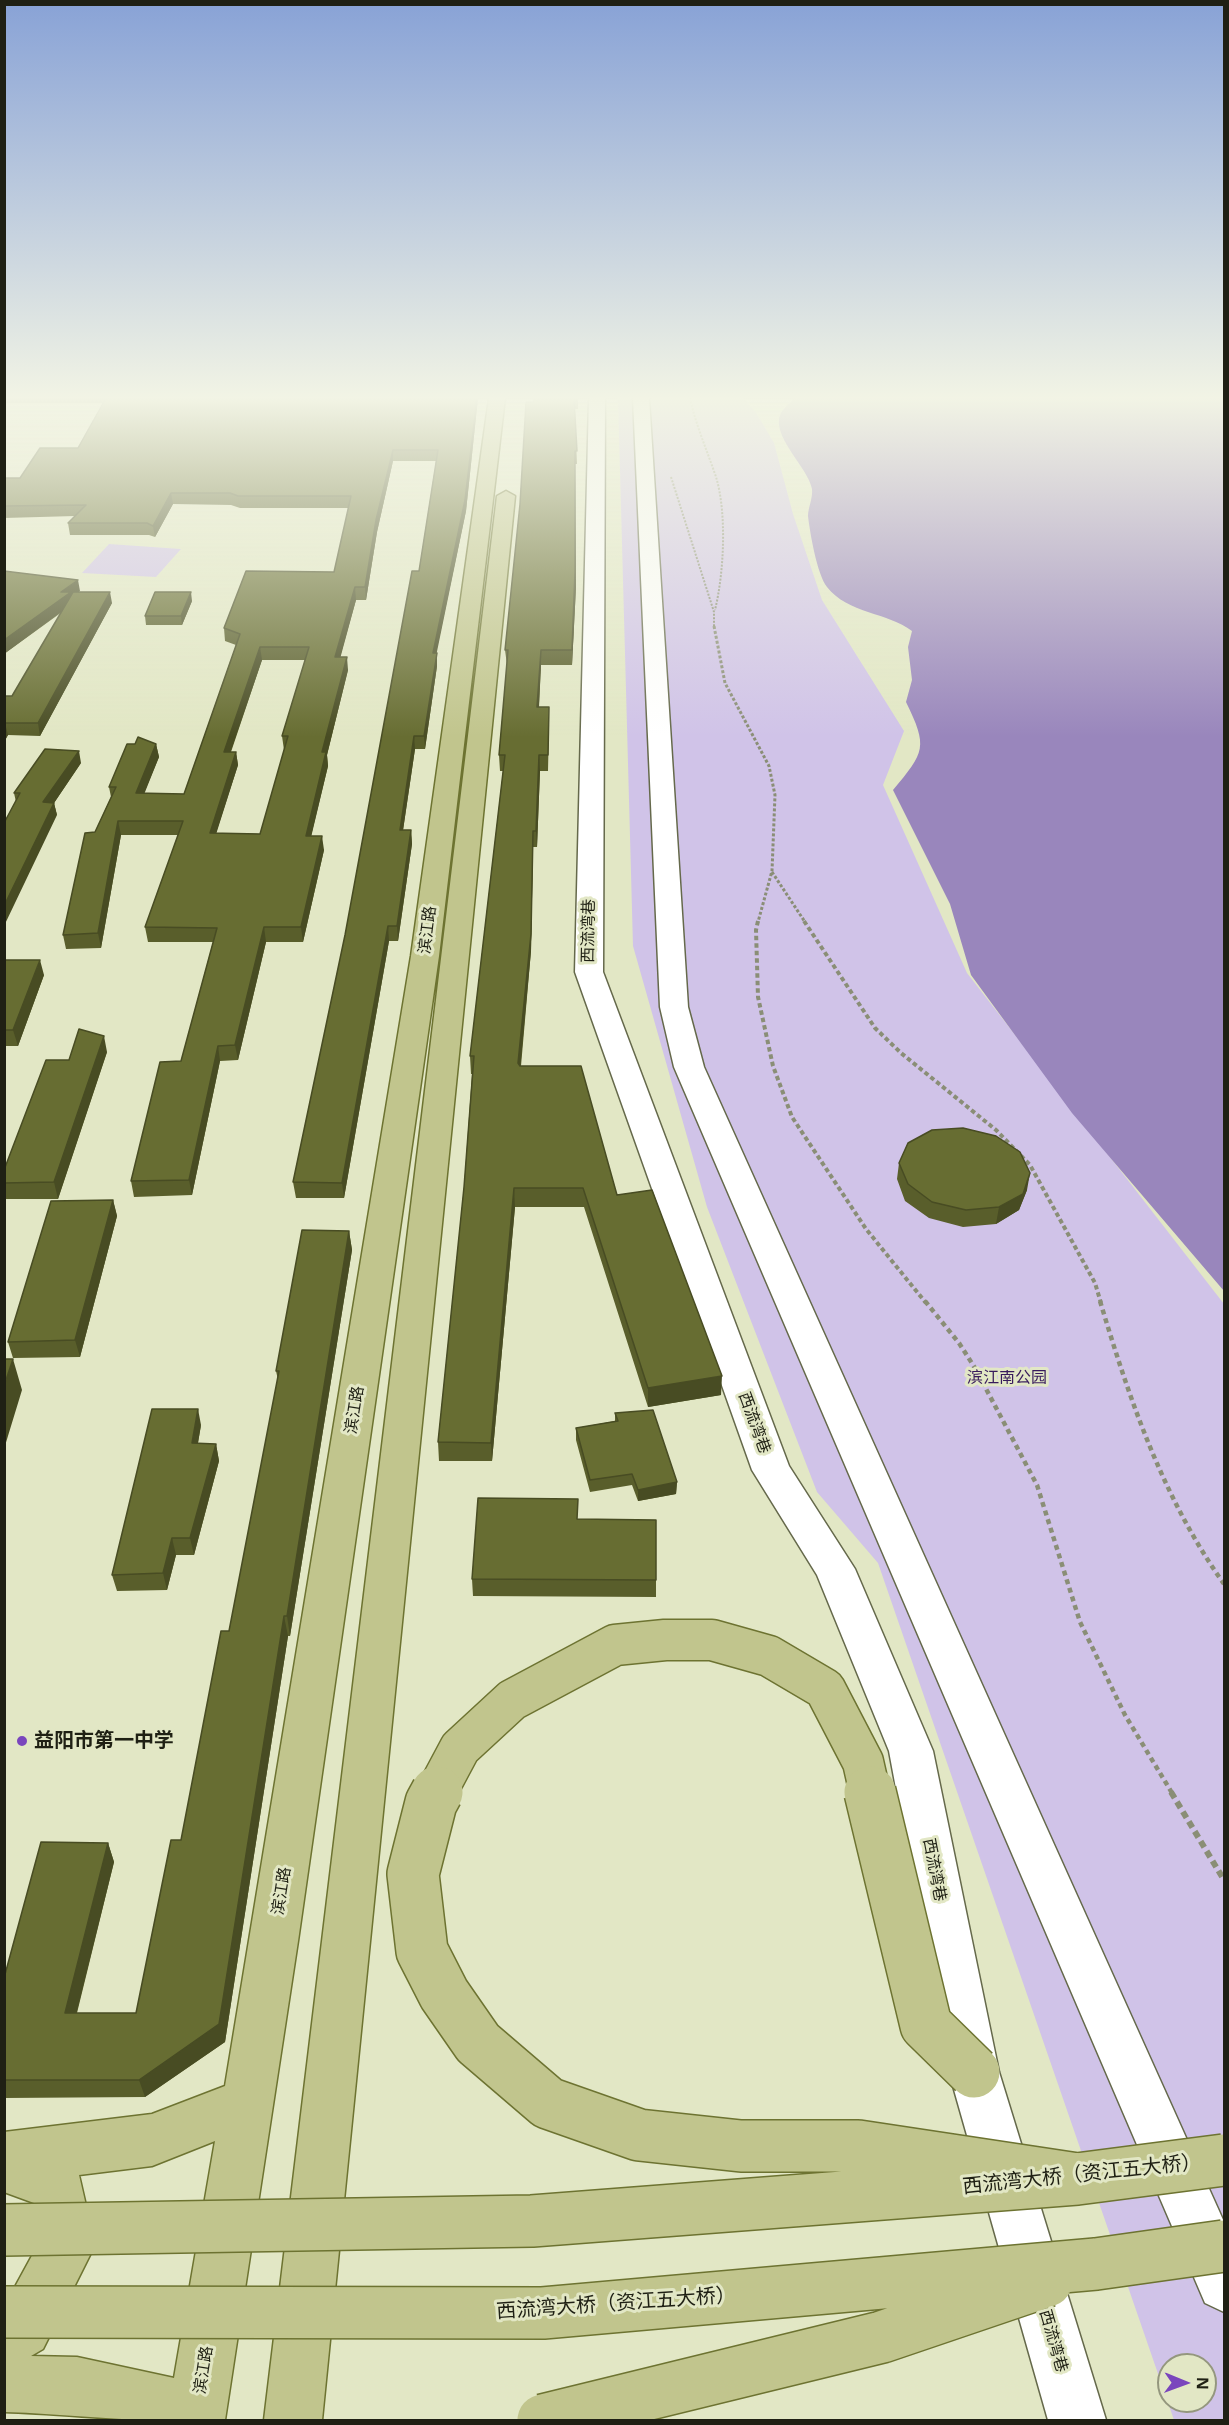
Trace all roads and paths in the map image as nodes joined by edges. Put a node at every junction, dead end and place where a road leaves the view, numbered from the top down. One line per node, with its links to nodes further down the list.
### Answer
1 (482, 511): 12 (main road, 滨江路)
2 (504, 511): 25 (main road, 滨江路)
3 (595, 511): 11 (street, 西流湾巷)
4 (647, 511): 20 (street)
5 (682, 511): 7 (path)
6 (722, 511): 7 (path)
7 (714, 612): 8 (path)
8 (772, 871): 9 (path); 10 (path)
9 (1224, 1584)
10 (1224, 1880)
11 (974, 2072): 16 (main road, bridge); 27 (street, 西流湾巷)
12 (247, 2103): 13 (main road); 24 (main road, 滨江路)
13 (4, 2158)
14 (1224, 2160): 16 (main road, 西流湾大桥（资江五大桥）, bridge)
15 (4, 2166): 22 (main road)
16 (1077, 2179): 17 (main road, 西流湾大桥（资江五大桥）, bridge)
17 (4, 2230)
18 (1224, 2246): 19 (main road, 西流湾大桥（资江五大桥）, bridge)
19 (1096, 2264): 21 (main road, 西流湾大桥（资江五大桥）, bridge); 26 (main road, bridge)
20 (1224, 2284)
21 (4, 2312)
22 (4, 2340)
23 (4, 2382): 24 (main road)
24 (197, 2416)
25 (293, 2421)
26 (543, 2421)
27 (1077, 2421)

